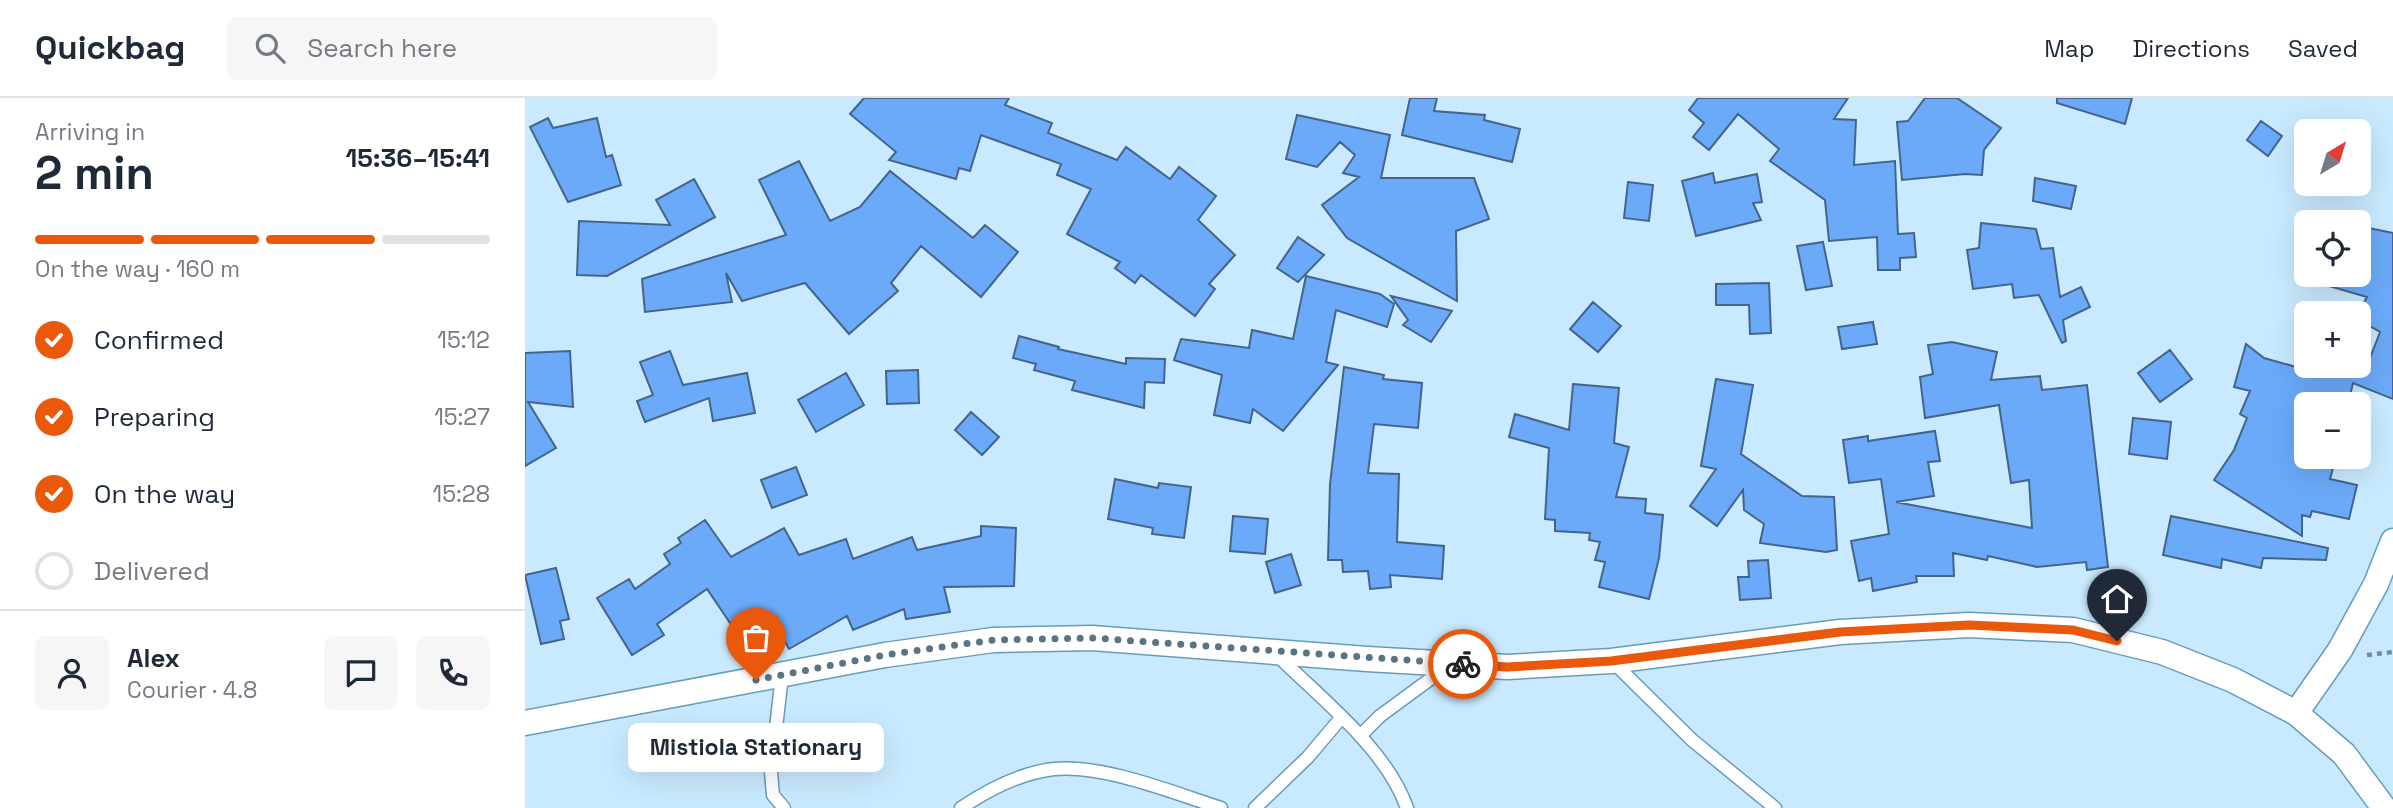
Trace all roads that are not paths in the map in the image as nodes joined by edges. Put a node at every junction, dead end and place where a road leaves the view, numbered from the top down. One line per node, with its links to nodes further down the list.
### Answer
1 (2393, 541): 6 (street)
2 (1274, 652): 4 (street); 5 (street); 7 (lane)
3 (1611, 661): 4 (street); 6 (street); 15 (lane)
4 (1451, 664): 9 (lane)
5 (782, 675): 8 (street); 10 (lane)
6 (2296, 713): 16 (street)
7 (1341, 718): 9 (lane); 13 (lane)
8 (525, 723)
9 (1360, 737): 14 (lane)
10 (784, 808)
11 (961, 808): 12 (lane)
12 (1221, 808)
13 (1255, 808)
14 (1407, 808)
15 (1775, 808)
16 (2384, 808)

